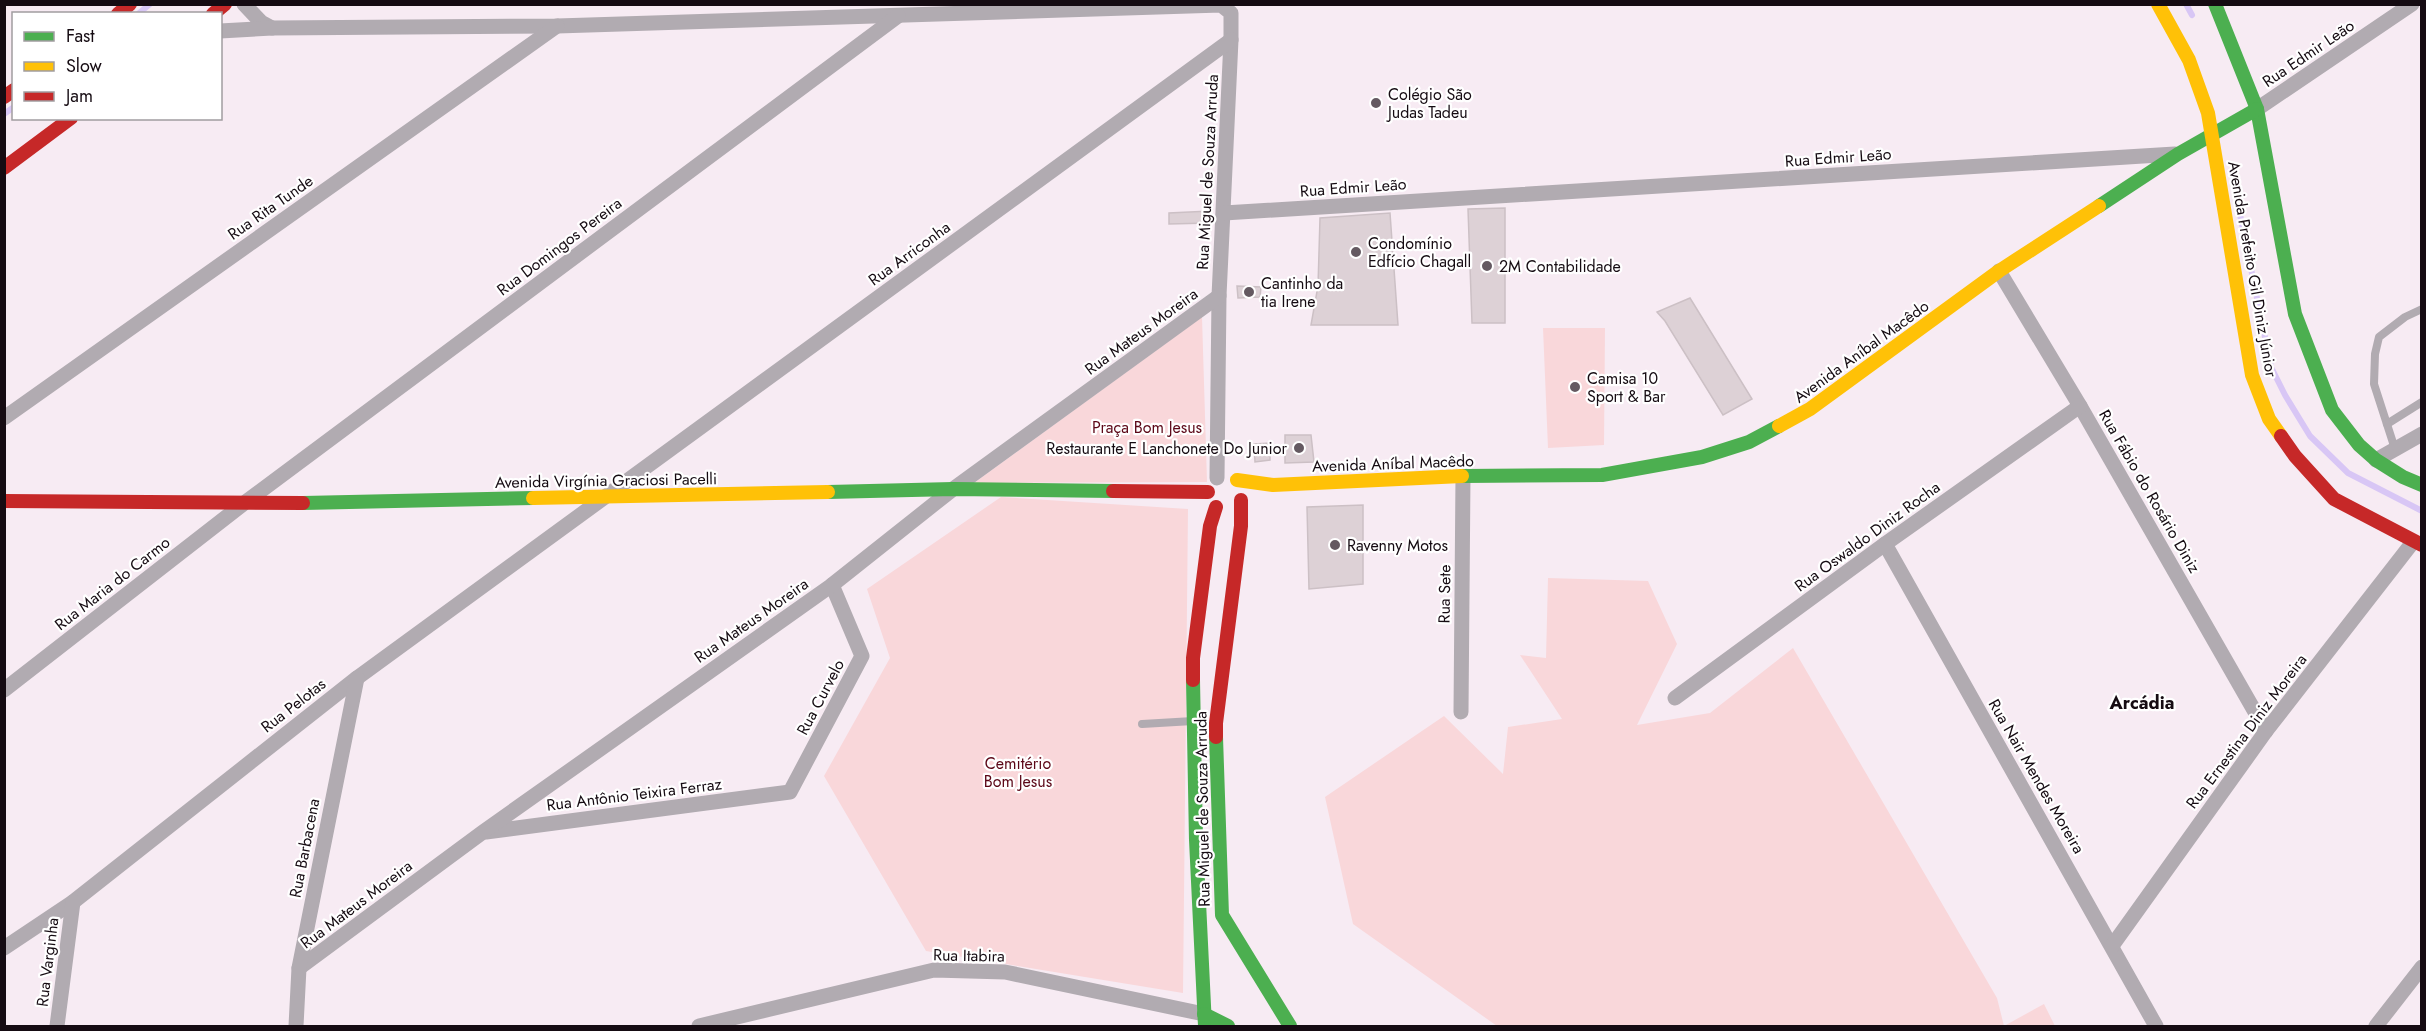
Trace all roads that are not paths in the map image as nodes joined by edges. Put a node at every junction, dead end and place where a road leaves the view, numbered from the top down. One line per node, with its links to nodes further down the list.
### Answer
1 (244, 4): 7 (street)
2 (2158, 4): 12 (street, Avenida Prefeito Gil Diniz Júnior)
3 (2216, 4): 10 (street, Avenida Prefeito Gil Diniz Júnior)
4 (2408, 6): 10 (street, Rua Edmir Leão)
5 (898, 16): 6 (street); 9 (street, Rua Miguel de Souza Arruda); 36 (street, Rua Domingos Pereira)
6 (557, 26): 7 (street); 21 (street, Rua Rita Tunde)
7 (272, 28): 8 (street)
8 (222, 31)
9 (1231, 40): 15 (street, Rua Miguel de Souza Arruda); 33 (street, Rua Arriconha)
10 (2257, 109): 12 (street, Rua Edmir Leão); 25 (street, Avenida Prefeito Gil Diniz Júnior)
11 (68, 120): 14 (street)
12 (2213, 135): 13 (street, Rua Edmir Leão); 38 (street, Avenida Prefeito Gil Diniz Júnior)
13 (2178, 154): 15 (street, Rua Edmir Leão); 16 (street, Avenida Aníbal Macêdo)
14 (4, 168)
15 (1224, 213): 17 (street, Rua Miguel de Souza Arruda)
16 (1999, 271): 20 (street, Rua Fábio do Rosário Diniz); 26 (street, Avenida Aníbal Macêdo)
17 (1220, 296): 27 (street, Rua Miguel de Souza Arruda); 31 (street, Rua Mateus Moreira)
18 (2421, 309): 22 (lane)
19 (2421, 402): 22 (lane)
20 (2080, 406): 39 (street, Rua Oswaldo Diniz Rocha); 48 (street, Rua Fábio do Rosário Diniz)
21 (4, 418)
22 (2387, 424): 24 (lane)
23 (2421, 434): 24 (street)
24 (2395, 449): 25 (street)
25 (2376, 460): 30 (street, Avenida Prefeito Gil Diniz Júnior)
26 (1463, 476): 29 (street, Avenida Aníbal Macêdo); 44 (street, Rua Sete)
27 (1217, 478): 28 (street); 32 (street)
28 (1237, 480): 29 (street, Avenida Aníbal Macêdo); 34 (street)
29 (1273, 485): 34 (street, Avenida Aníbal Macêdo)
30 (2421, 485)
31 (953, 489): 32 (street, Avenida Virgínia Graciosi Pacelli); 33 (street, Avenida Virgínia Graciosi Pacelli); 40 (street, Rua Mateus Moreira)
32 (1208, 492): 37 (street)
33 (609, 496): 36 (street, Avenida Virgínia Graciosi Pacelli); 41 (street, Rua Pelotas)
34 (1242, 498): 37 (street); 46 (street, Rua Miguel de Souza Arruda)
35 (4, 501): 36 (street, Avenida Virgínia Graciosi Pacelli)
36 (243, 504): 42 (street, Rua Maria do Carmo)
37 (1216, 507): 45 (street, Rua Miguel de Souza Arruda)
38 (2417, 543): 48 (street, Rua Ernestina Diniz Moreira)
39 (1885, 544): 43 (street, Rua Oswaldo Diniz Rocha); 52 (street, Rua Nair Mendes Moreira)
40 (832, 585): 49 (street, Rua Curvelo); 50 (street, Rua Mateus Moreira)
41 (357, 678): 51 (street, Rua Pelotas); 54 (street, Rua Barbacena)
42 (4, 690)
43 (1676, 698)
44 (1461, 712)
45 (1194, 721): 46 (lane); 47 (lane); 56 (street, Rua Miguel de Souza Arruda)
46 (1216, 723): 61 (street, Rua Miguel de Souza Arruda)
47 (1142, 724)
48 (2266, 730): 52 (street, Rua Ernestina Diniz Moreira)
49 (790, 792): 50 (street, Rua Antônio Teixira Ferraz)
50 (483, 832): 54 (street, Rua Mateus Moreira)
51 (73, 902): 53 (street, Rua Pelotas); 57 (street, Rua Varginha)
52 (2112, 946): 62 (street, Rua Nair Mendes Moreira)
53 (4, 948)
54 (299, 968): 58 (street, Rua Barbacena)
55 (2421, 968): 63 (street)
56 (1205, 1020): 59 (street, Rua Itabira); 60 (street)
57 (57, 1026)
58 (296, 1026)
59 (699, 1026)
60 (1228, 1026)
61 (1290, 1026)
62 (2156, 1026)
63 (2376, 1026)

